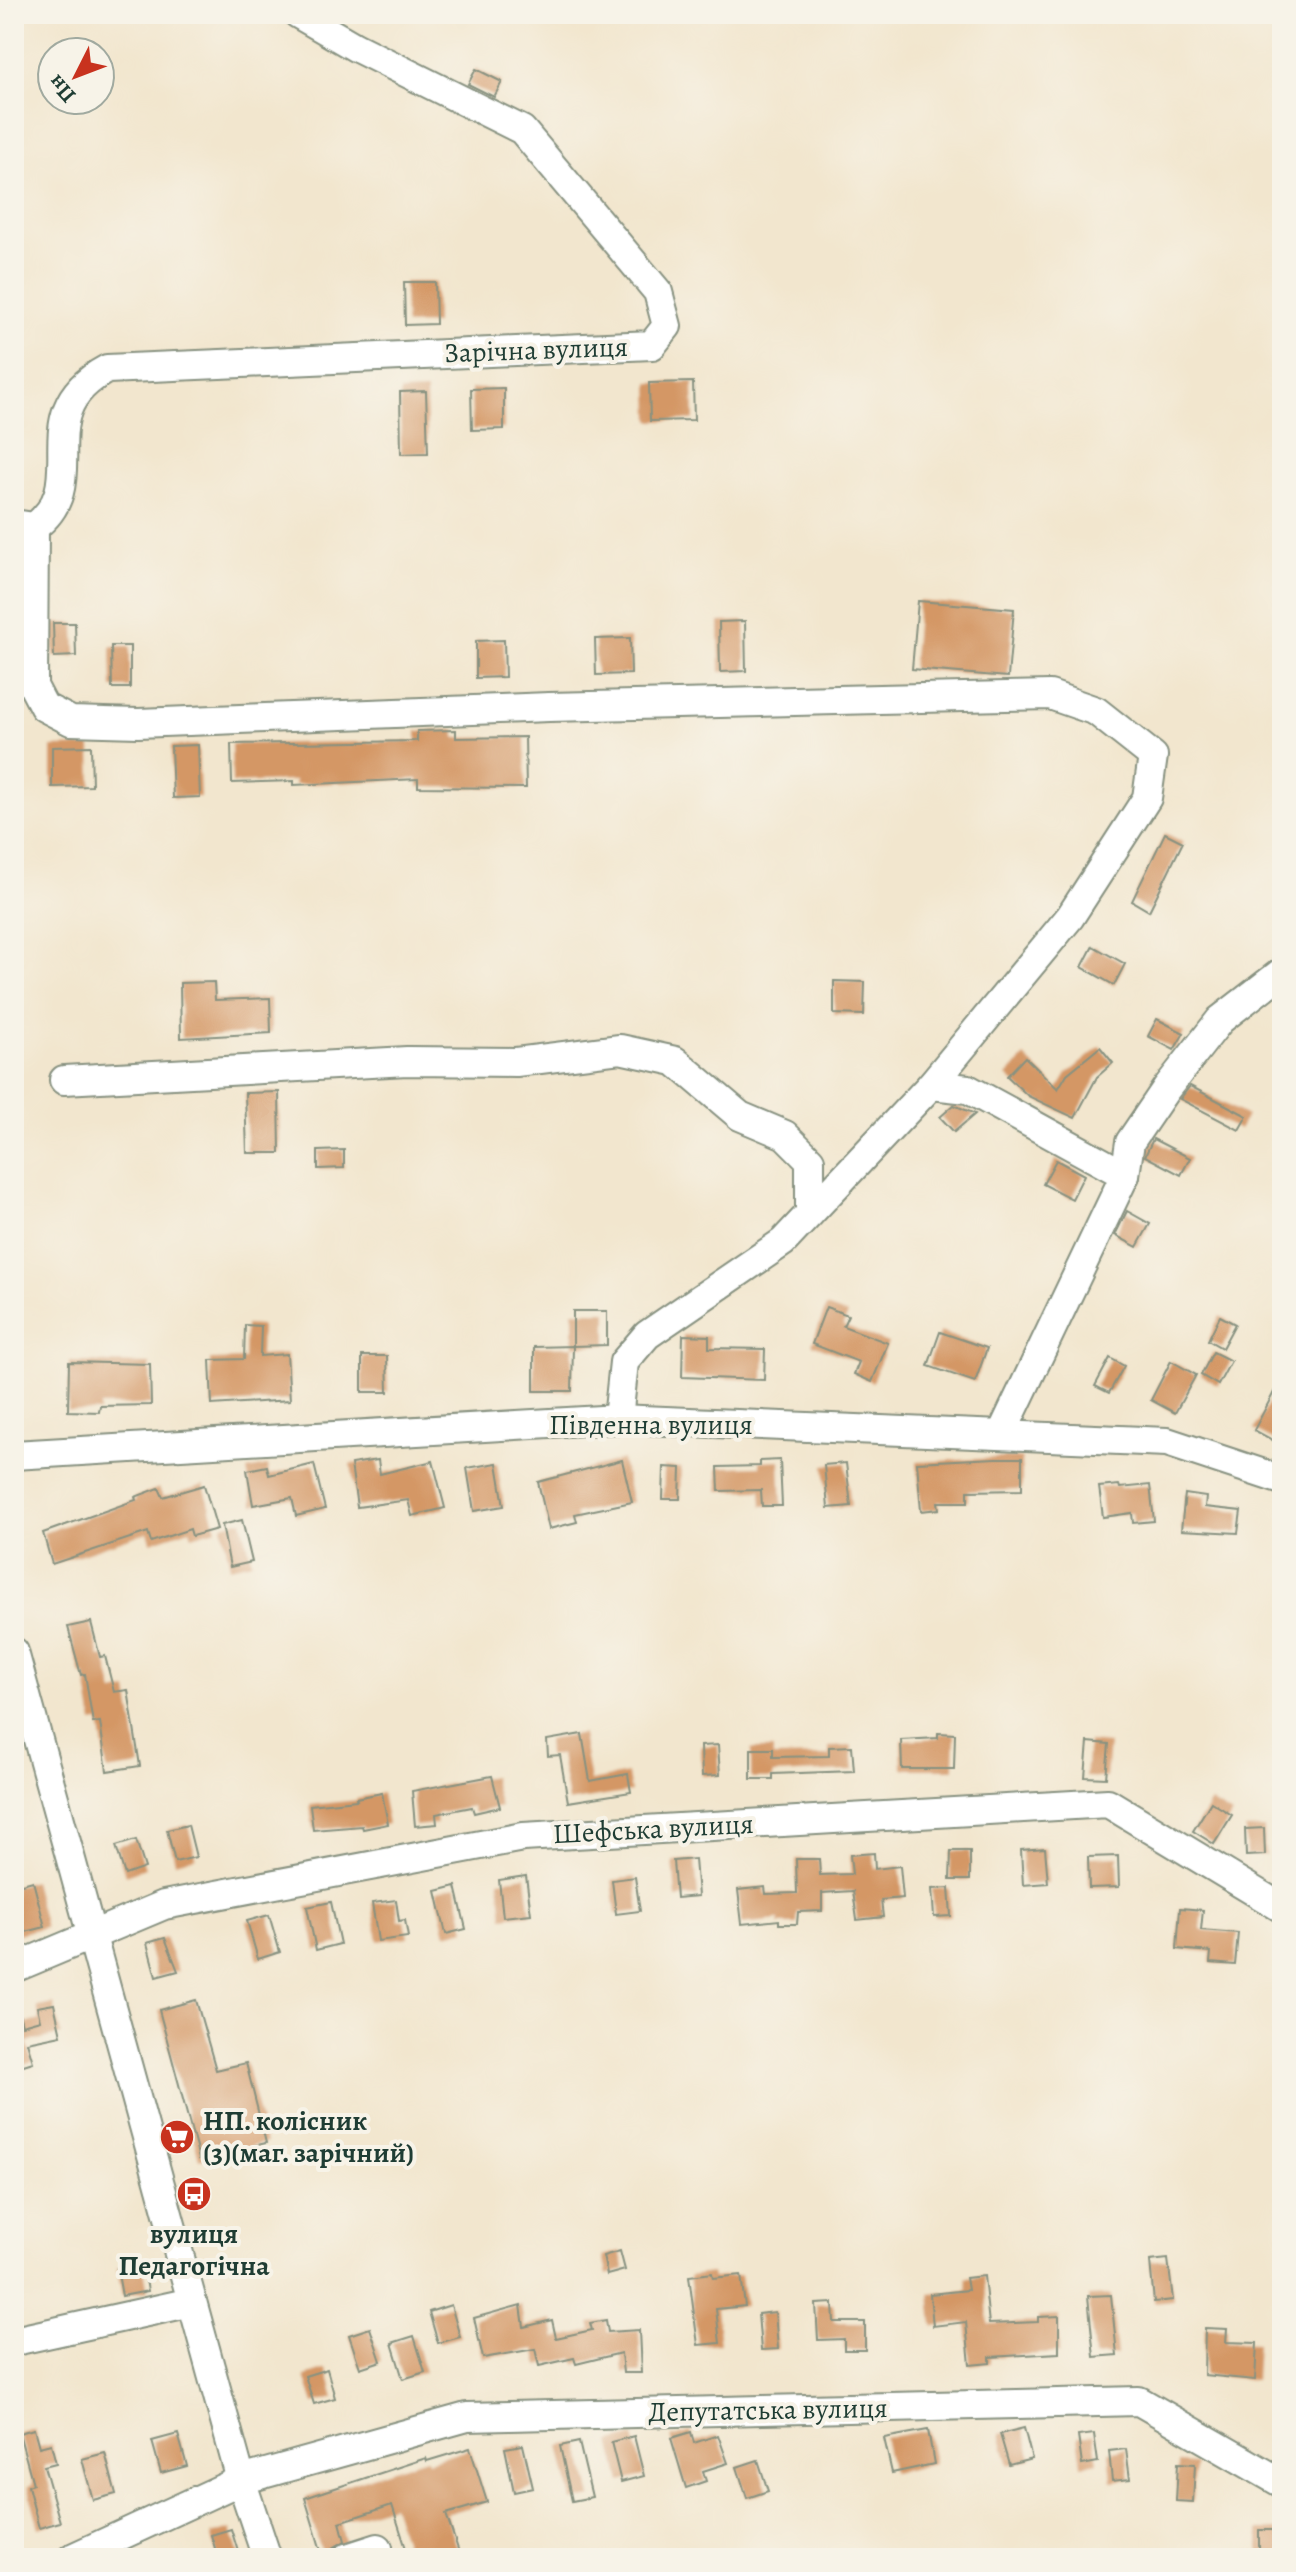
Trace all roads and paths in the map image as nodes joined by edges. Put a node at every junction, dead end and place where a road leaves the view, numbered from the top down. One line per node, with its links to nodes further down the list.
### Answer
1 (298, 14): 2 (street, Зарічна вулиця)
2 (24, 526): 5 (street)
3 (1282, 972): 6 (street)
4 (64, 1080): 7 (street)
5 (931, 1085): 6 (street); 7 (street)
6 (1125, 1175): 9 (street)
7 (810, 1213): 8 (street)
8 (618, 1419): 9 (street, Південна вулиця); 10 (street, Південна вулиця)
9 (1001, 1435): 11 (street, Південна вулиця)
10 (14, 1455)
11 (1282, 1480)
12 (14, 1652): 14 (street)
13 (1282, 1908): 14 (street, Шефська вулиця)
14 (92, 1935): 15 (street, Шефська вулиця); 16 (street)
15 (14, 1968)
16 (192, 2302): 17 (street); 18 (street)
17 (14, 2341)
18 (241, 2480): 19 (street, Депутатська вулиця); 21 (street, Депутатська вулиця); 22 (street)
19 (1282, 2483)
20 (378, 2548): 23 (street)
21 (72, 2558)
22 (267, 2558)
23 (347, 2558)

